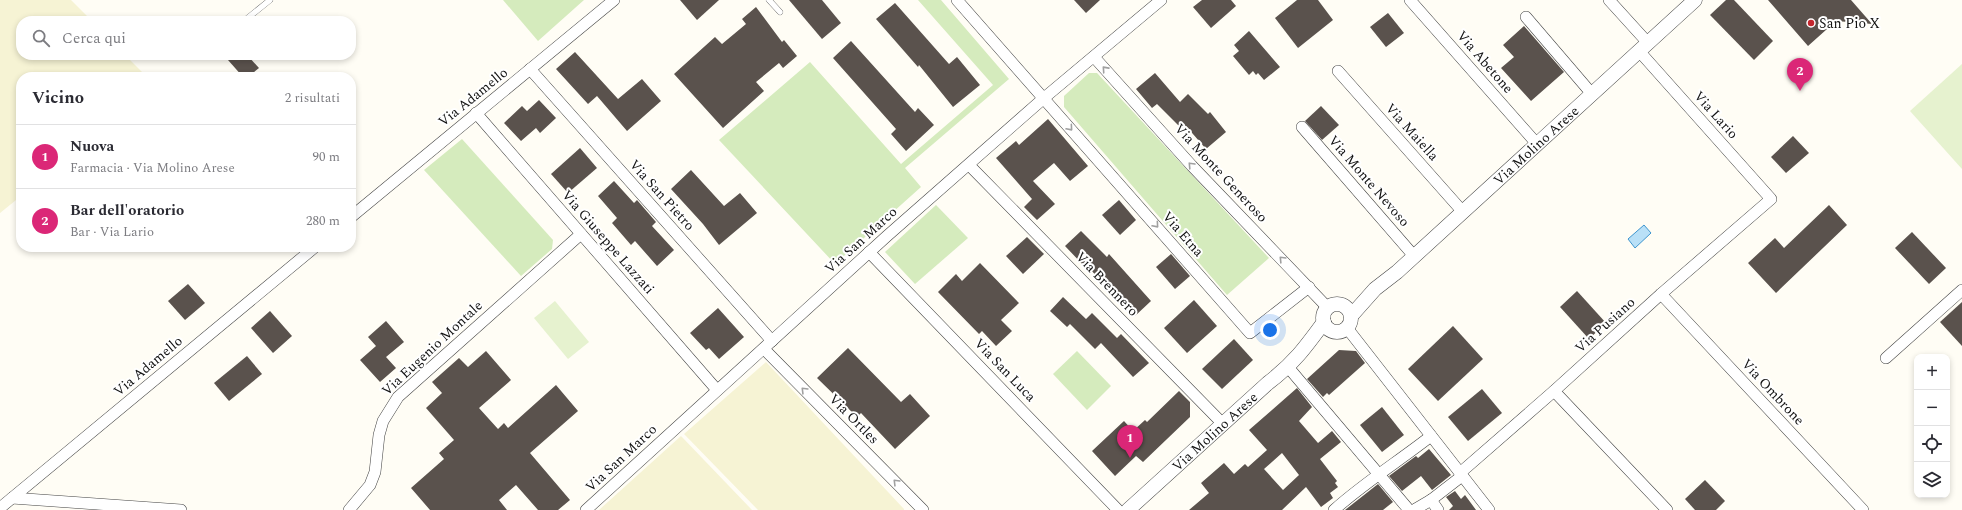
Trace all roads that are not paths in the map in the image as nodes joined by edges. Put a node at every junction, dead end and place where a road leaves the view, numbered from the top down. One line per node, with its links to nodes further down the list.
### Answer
1 (270, 0): 10 (lane)
2 (614, 0): 14 (street, Via Adamello)
3 (769, 0): 9 (lane)
4 (957, 0): 17 (street, Via Etna)
5 (1161, 0): 13 (street, Via San Marco)
6 (1410, 0): 20 (street, Via Abetone)
7 (1610, 0): 12 (street, Via Lario)
8 (1695, 0): 12 (street, Via Molino Arese)
9 (780, 12)
10 (250, 16)
11 (1526, 17): 16 (street)
12 (1644, 47): 16 (street, Via Molino Arese); 22 (street, Via Lario)
13 (1094, 57): 17 (street, Via San Marco); 29 (street, Via Monte Generoso, one-way to 13)
14 (530, 69): 18 (street, Via Adamello); 35 (street, Via San Pietro)
15 (1338, 72): 23 (street, Via Maiella)
16 (1592, 94): 20 (street, Via Molino Arese)
17 (1044, 98): 21 (street, Via San Marco); 29 (street, Via Etna, one-way to 29)
18 (476, 113): 24 (street, Via Adamello); 25 (street, Via Giuseppe Lazzati)
19 (1302, 127): 28 (street, Via Monte Nevoso)
20 (1537, 144): 23 (street, Via Molino Arese)
21 (969, 165): 27 (street, Via San Marco); 41 (street, Via Brennero)
22 (1771, 199): 32 (street, Via Pusiano)
23 (1463, 212): 28 (street, Via Molino Arese)
24 (356, 213)
25 (580, 234): 39 (street, Via Giuseppe Lazzati); 49 (street, Via Eugenio Montale)
26 (309, 252): 45 (street, Via Adamello)
27 (870, 252): 35 (street, Via San Marco); 52 (street, Via San Luca)
28 (1414, 256): 30 (street, Via Molino Arese)
29 (1309, 287): 33 (street, Via Monte Generoso)
30 (1375, 289): 33 (street, Via Molino Arese); 34 (street, Via Molino Arese)
31 (1962, 290): 37 (street)
32 (1661, 294): 40 (street, Via Pusiano); 60 (street, Via Ombrone)
33 (1334, 306): 34 (street); 34 (street)
34 (1339, 324): 38 (street, Via Molino Arese); 42 (street)
35 (772, 341): 36 (street, Via San Marco)
36 (764, 349): 39 (street, Via San Marco); 51 (street, Via Ortles, one-way to 36)
37 (1886, 358)
38 (1288, 367): 41 (street, Via Molino Arese); 43 (street)
39 (717, 390): 50 (street, Via San Marco)
40 (1554, 391): 44 (street, Via Pusiano); 59 (street)
41 (1223, 424): 53 (street, Via Molino Arese)
42 (1432, 436): 43 (street); 44 (street)
43 (1380, 474): 54 (street); 55 (street)
44 (1461, 474): 46 (street, Via Pusiano); 58 (street)
45 (12, 498): 47 (street, Via Adamello); 48 (street)
46 (1431, 500): 56 (street, Via Pusiano); 57 (street)
47 (0, 508)
48 (181, 510)
49 (349, 510)
50 (586, 510)
51 (923, 510)
52 (1118, 510)
53 (1128, 510)
54 (1334, 510)
55 (1409, 510)
56 (1414, 510)
57 (1438, 510)
58 (1489, 510)
59 (1667, 510)
60 (1863, 510)

